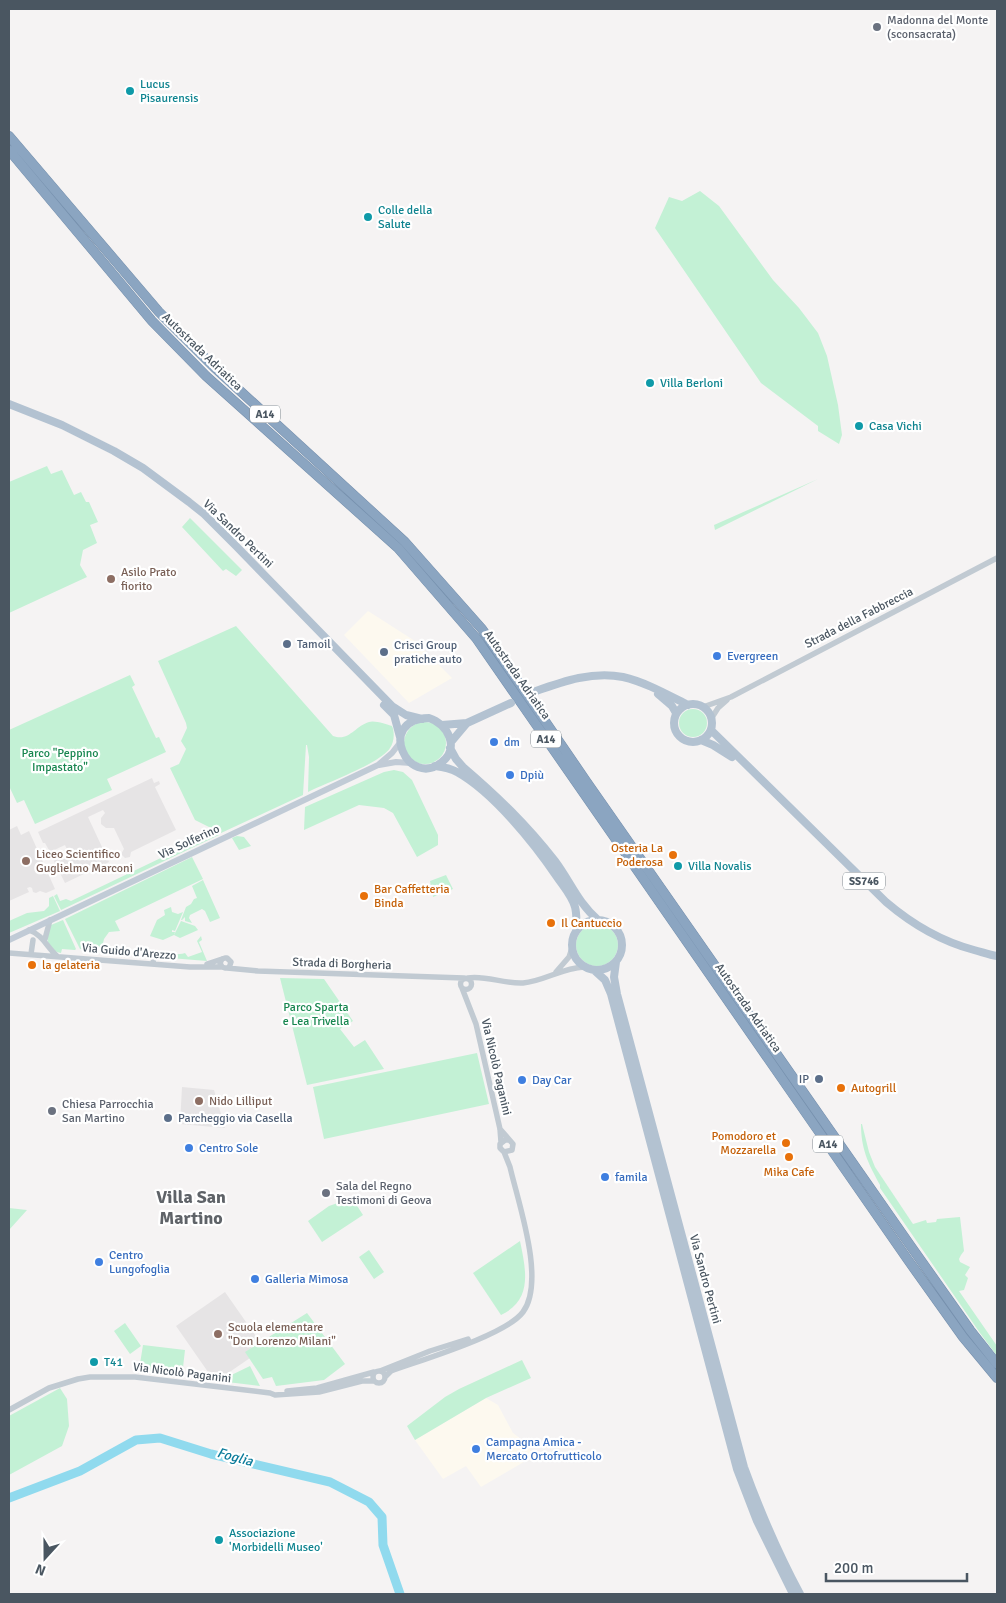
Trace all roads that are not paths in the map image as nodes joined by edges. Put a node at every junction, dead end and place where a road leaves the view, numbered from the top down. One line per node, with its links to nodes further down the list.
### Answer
1 (9, 136): 61 (highway, Autostrada Adriatica / A14)
2 (9, 150): 64 (highway, Autostrada Adriatica / A14)
3 (9, 404): 13 (main road, Via Sandro Pertini)
4 (9, 408): 18 (main road, Via Sandro Pertini)
5 (997, 558): 8 (street, Strada della Fabbreccia)
6 (651, 688): 7 (main road); 10 (main road); 12 (main road)
7 (536, 691)
8 (731, 697): 11 (street, Strada della Fabbreccia); 14 (street, Strada della Fabbreccia)
9 (512, 703): 15 (main road)
10 (688, 705): 11 (main road); 12 (main road)
11 (703, 707): 14 (main road)
12 (676, 713): 19 (main road, SS746)
13 (422, 718): 16 (main road, Via Sandro Pertini); 18 (main road)
14 (711, 719): 17 (main road)
15 (467, 723): 16 (main road); 20 (main road)
16 (442, 724): 20 (main road, Via Sandro Pertini)
17 (711, 730): 19 (main road); 24 (main road, SS746)
18 (400, 740): 21 (main road, Via Sandro Pertini); 22 (main road, Via Solferino)
19 (701, 740): 24 (main road, SS746)
20 (450, 745): 23 (main road); 26 (main road, Via Sandro Pertini)
21 (411, 763): 22 (main road, Via Solferino); 23 (main road)
22 (378, 765): 25 (main road, Via Solferino)
23 (435, 766): 28 (main road)
24 (752, 772): 37 (main road, SS746)
25 (51, 920): 27 (main road, Via Solferino); 29 (street)
26 (598, 920): 28 (main road); 40 (main road, Via Sandro Pertini)
27 (29, 930): 29 (street); 30 (main road, Via Solferino)
28 (577, 930): 32 (main road)
29 (45, 939): 35 (street)
30 (9, 940)
31 (33, 940): 34 (street)
32 (572, 948): 44 (main road); 47 (street)
33 (9, 953): 34 (street, Via Guido d'Arezzo)
34 (32, 954): 35 (street, Via Guido d'Arezzo)
35 (56, 956): 41 (street, Via Guido d'Arezzo)
36 (154, 956): 41 (street)
37 (997, 956)
38 (222, 959): 39 (street); 42 (street); 43 (street)
39 (231, 962): 43 (street); 45 (street)
40 (616, 962): 46 (main road); 69 (main road, Via Sandro Pertini)
41 (153, 964): 42 (street, Via Guido d'Arezzo)
42 (200, 967): 43 (street, Strada di Borgheria)
43 (224, 967): 45 (street, Strada di Borgheria)
44 (584, 967): 46 (main road); 47 (street, Strada di Borgheria)
45 (239, 969): 49 (street, Strada di Borgheria)
46 (594, 970): 68 (main road, Via Sandro Pertini)
47 (554, 974): 50 (street, Strada di Borgheria)
48 (466, 978): 49 (street, Strada di Borgheria); 50 (street, Strada di Borgheria); 51 (street); 52 (street)
49 (444, 979): 52 (street, Strada di Borgheria)
50 (484, 980): 51 (street, Strada di Borgheria)
51 (471, 986): 52 (street, Strada di Borgheria); 53 (street, Via Nicolò Paganini)
52 (462, 987): 53 (street, Via Nicolò Paganini)
53 (472, 1011): 54 (street, Via Nicolò Paganini)
54 (500, 1129): 55 (street, Via Nicolò Paganini); 56 (street, Via Nicolò Paganini)
55 (509, 1140): 56 (street); 57 (street, Via Nicolò Paganini)
56 (501, 1142): 58 (street, Via Nicolò Paganini)
57 (512, 1150): 58 (street); 59 (street, Via Nicolò Paganini)
58 (504, 1152): 59 (street, Via Nicolò Paganini)
59 (510, 1167): 60 (street, Via Nicolò Paganini)
60 (494, 1332): 62 (street, Via Nicolò Paganini); 63 (street, Via Nicolò Paganini)
61 (997, 1364)
62 (377, 1371): 63 (street); 65 (street); 66 (street, Via Nicolò Paganini)
63 (385, 1377): 65 (street, Via Nicolò Paganini)
64 (997, 1378)
65 (374, 1381): 66 (street, Via Nicolò Paganini)
66 (270, 1393): 67 (street, Via Nicolò Paganini)
67 (9, 1410)
68 (793, 1594)
69 (800, 1594)

